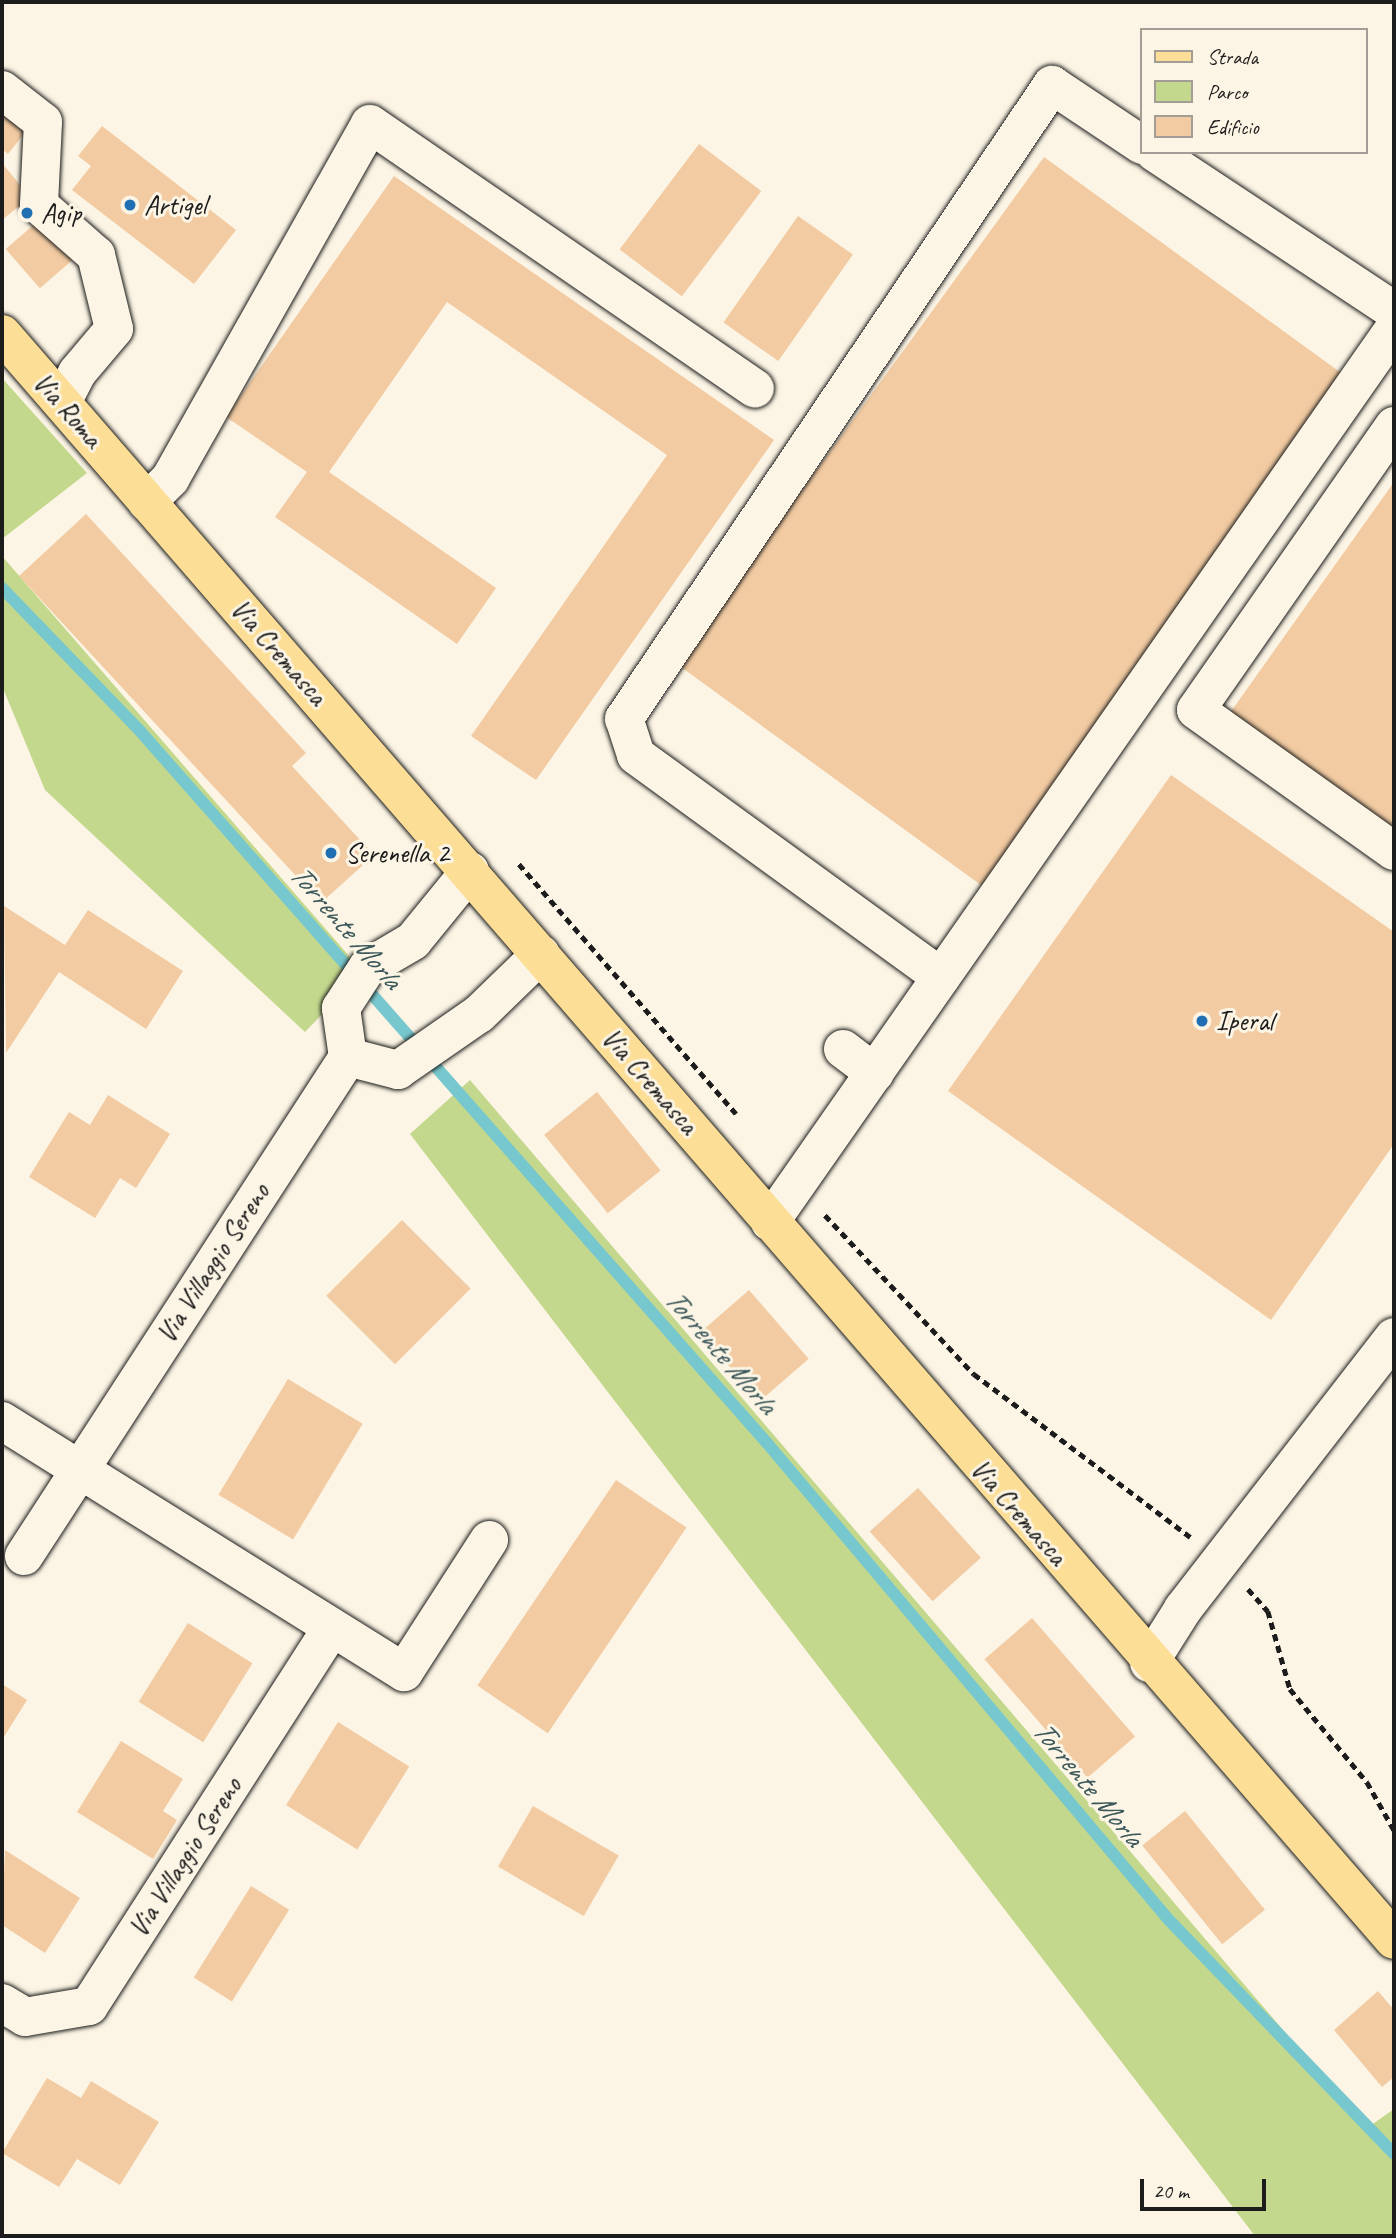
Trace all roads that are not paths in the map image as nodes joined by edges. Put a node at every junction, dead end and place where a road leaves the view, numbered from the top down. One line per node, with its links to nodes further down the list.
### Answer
1 (2, 90): 8 (street)
2 (1140, 144): 14 (street)
3 (1157, 154): 4 (street)
4 (1394, 311)
5 (1394, 329): 14 (street)
6 (2, 334): 8 (main road, Via Roma)
7 (755, 389): 10 (street)
8 (62, 402): 10 (main road, Via Roma)
9 (1394, 426): 11 (street)
10 (141, 494): 12 (main road, Via Cremasca)
11 (1394, 851)
12 (470, 871): 13 (main road, Via Cremasca); 16 (street)
13 (541, 954): 16 (street); 18 (main road, Via Cremasca)
14 (942, 977): 17 (street)
15 (843, 1049): 17 (street)
16 (348, 1057): 21 (street, Via Villaggio Sereno)
17 (875, 1073): 18 (street)
18 (770, 1222): 25 (main road, Via Cremasca)
19 (1394, 1338): 25 (street)
20 (2, 1421): 21 (street)
21 (79, 1470): 23 (street, Via Villaggio Sereno); 24 (street)
22 (489, 1540): 24 (street)
23 (24, 1556)
24 (331, 1630): 27 (street, Via Villaggio Sereno)
25 (1149, 1663): 26 (main road, Via Cremasca)
26 (1394, 1940)
27 (2, 2003)

